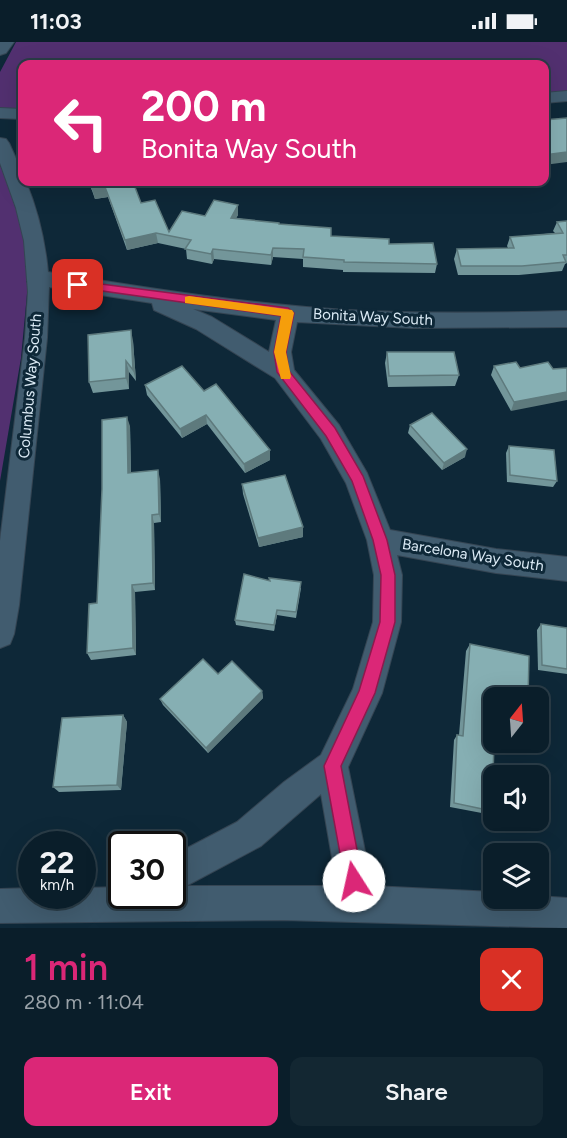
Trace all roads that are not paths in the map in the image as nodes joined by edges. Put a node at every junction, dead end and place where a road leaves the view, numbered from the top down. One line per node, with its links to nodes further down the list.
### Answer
1 (6, 42): 2 (street)
2 (0, 50)
3 (567, 96): 4 (street)
4 (549, 98)
5 (0, 113): 6 (street)
6 (18, 114)
7 (0, 143): 8 (street, Columbus Way South)
8 (18, 181)
9 (20, 186): 10 (street, Columbus Way South)
10 (38, 278): 11 (street, Bonita Way South); 17 (street, Columbus Way South)
11 (137, 294): 12 (street, Bonita Way South); 14 (street)
12 (288, 313): 13 (street, Bonita Way South); 14 (street)
13 (567, 319)
14 (283, 372): 15 (street)
15 (380, 540): 16 (street, Barcelona Way South); 18 (street)
16 (567, 569)
17 (0, 634)
18 (332, 766): 19 (street); 22 (street)
19 (186, 868)
20 (108, 901): 23 (street)
21 (186, 902): 22 (street)
22 (358, 904): 24 (street)
23 (0, 906)
24 (567, 916)

